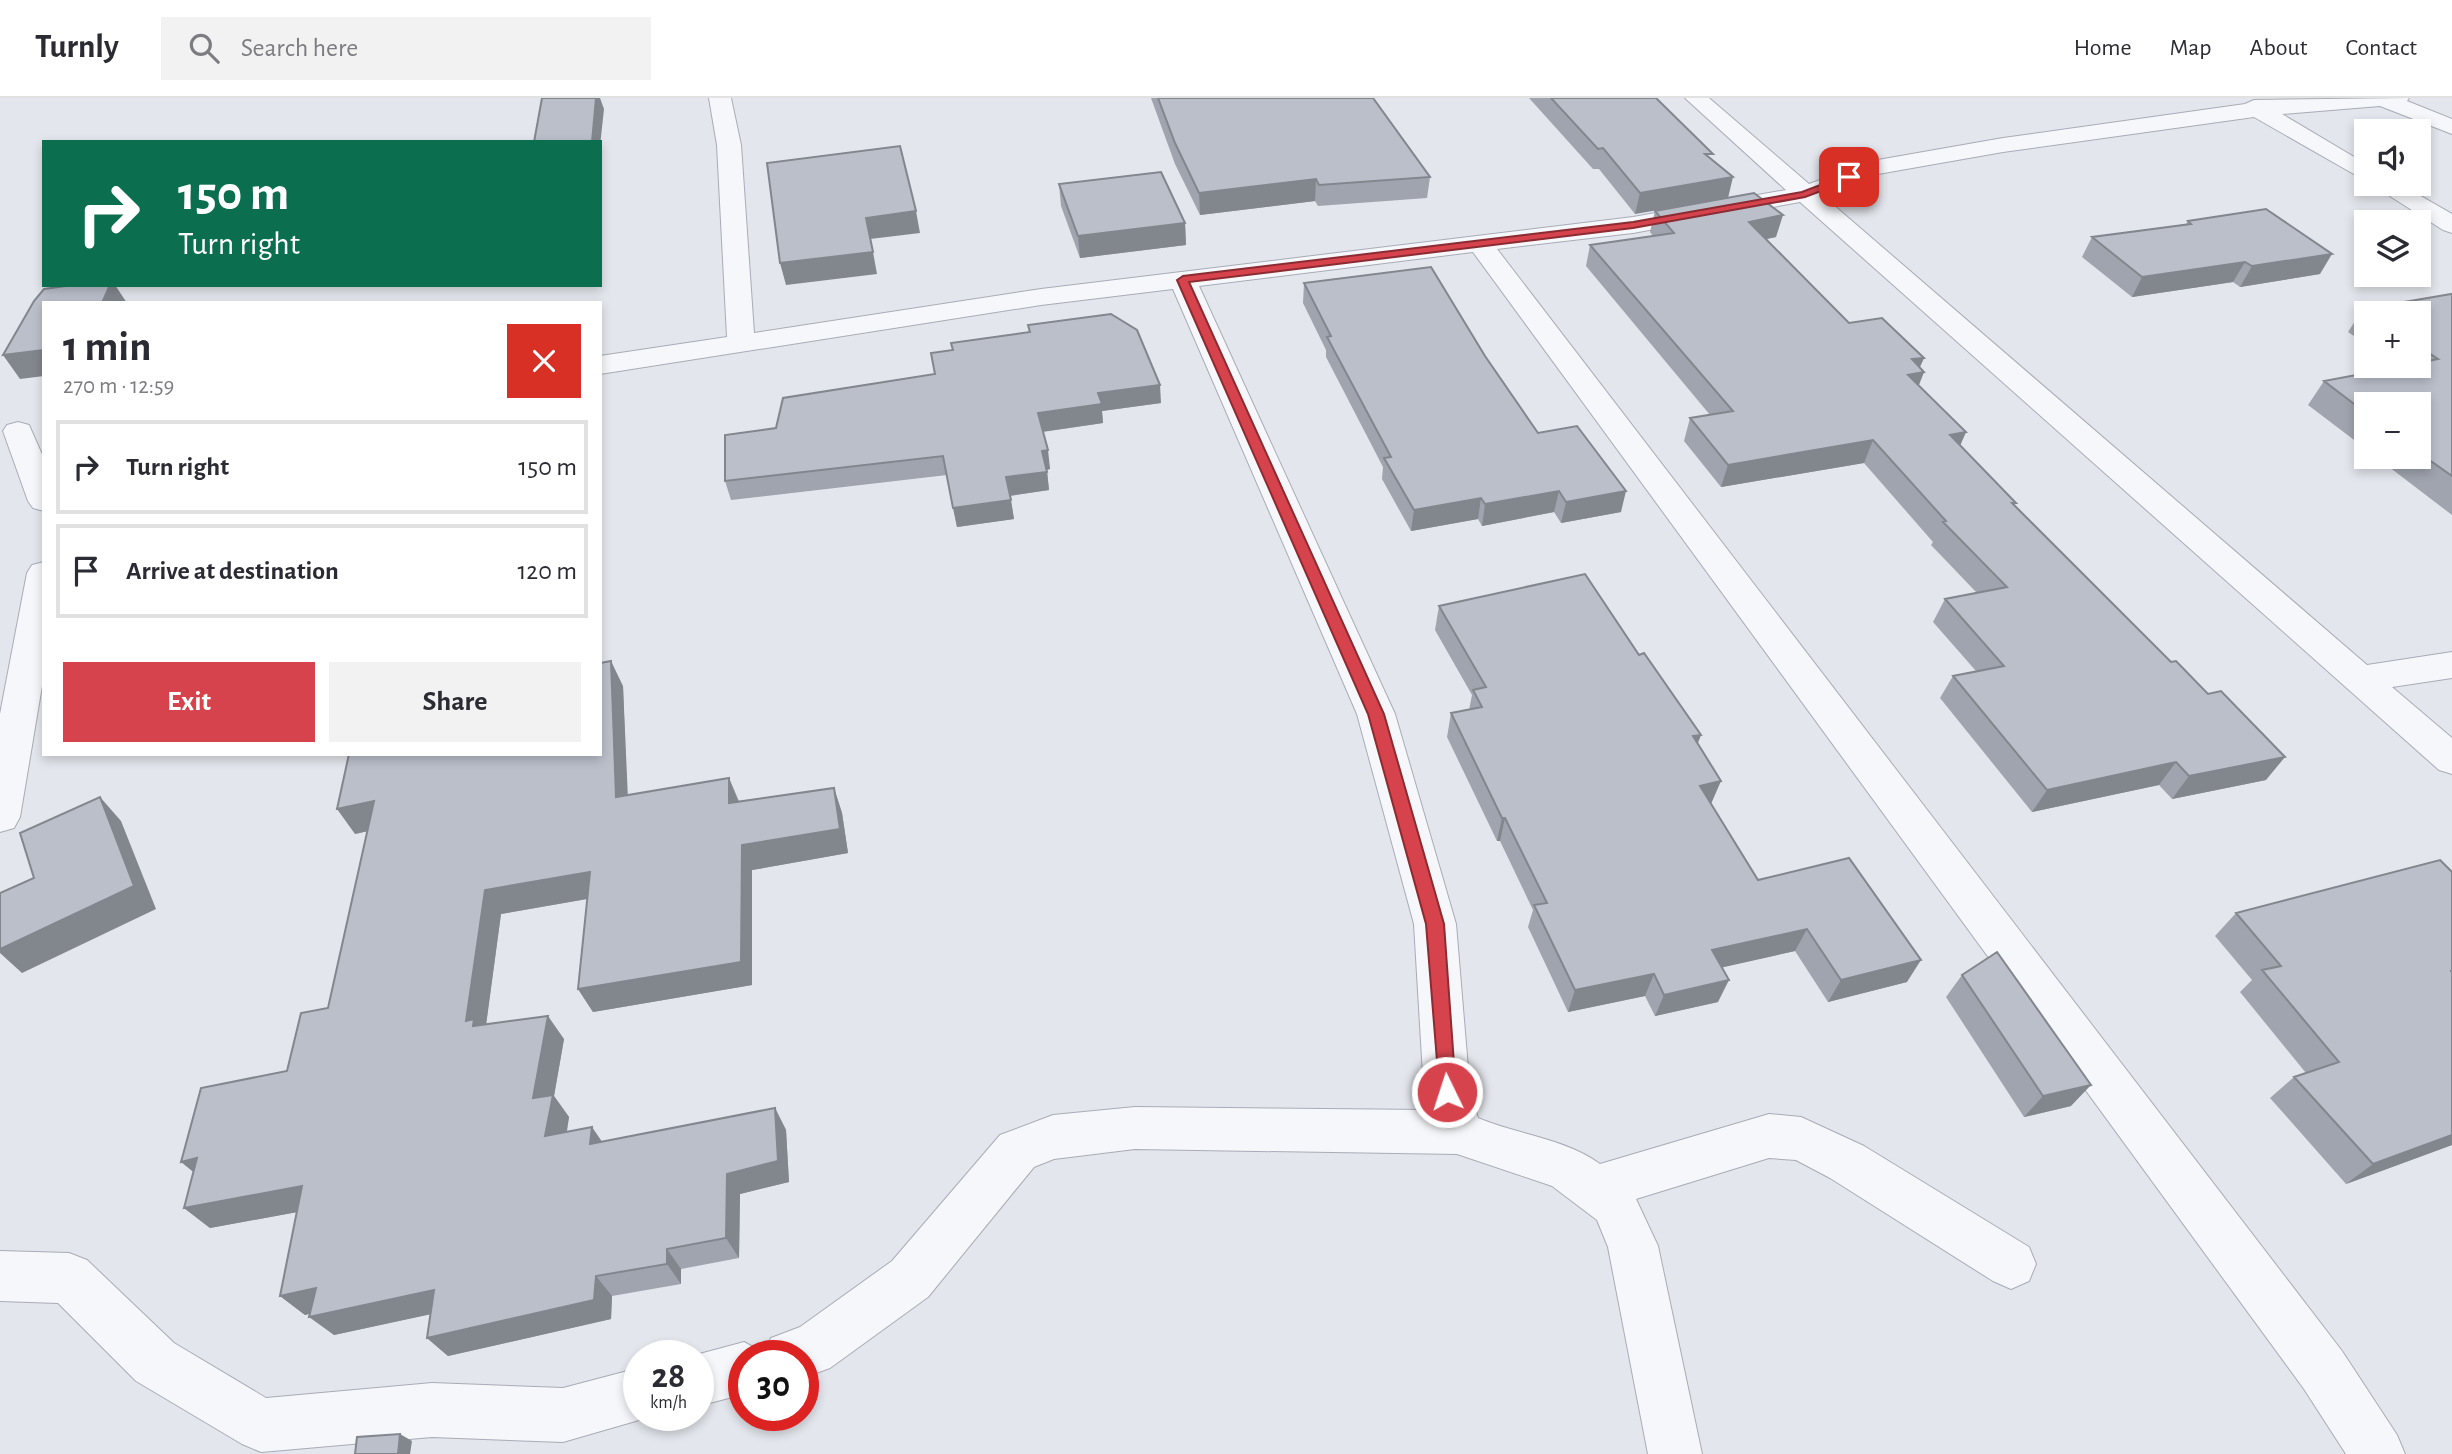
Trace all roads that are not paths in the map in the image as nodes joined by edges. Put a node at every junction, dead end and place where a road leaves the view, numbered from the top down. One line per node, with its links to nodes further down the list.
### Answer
1 (720, 98): 12 (street)
2 (1696, 98): 7 (street)
3 (2391, 99): 4 (street); 5 (street)
4 (2249, 104): 6 (street); 7 (street)
5 (2452, 127)
6 (2354, 167)
7 (1805, 194): 10 (street); 18 (street)
8 (2403, 196): 9 (street)
9 (2452, 225)
10 (1480, 244): 11 (street); 28 (street)
11 (1183, 280): 12 (street); 21 (street)
12 (741, 343): 13 (street)
13 (602, 365)
14 (21, 430): 15 (street)
15 (42, 494)
16 (42, 584): 20 (street)
17 (2452, 665): 18 (street)
18 (2359, 678): 19 (street)
19 (2452, 760)
20 (0, 817)
21 (1460, 1132): 22 (street); 25 (street)
22 (1593, 1189): 23 (street); 27 (street)
23 (2011, 1264)
24 (0, 1276): 26 (street)
25 (819, 1345)
26 (623, 1399)
27 (1675, 1454)
28 (2378, 1454)

